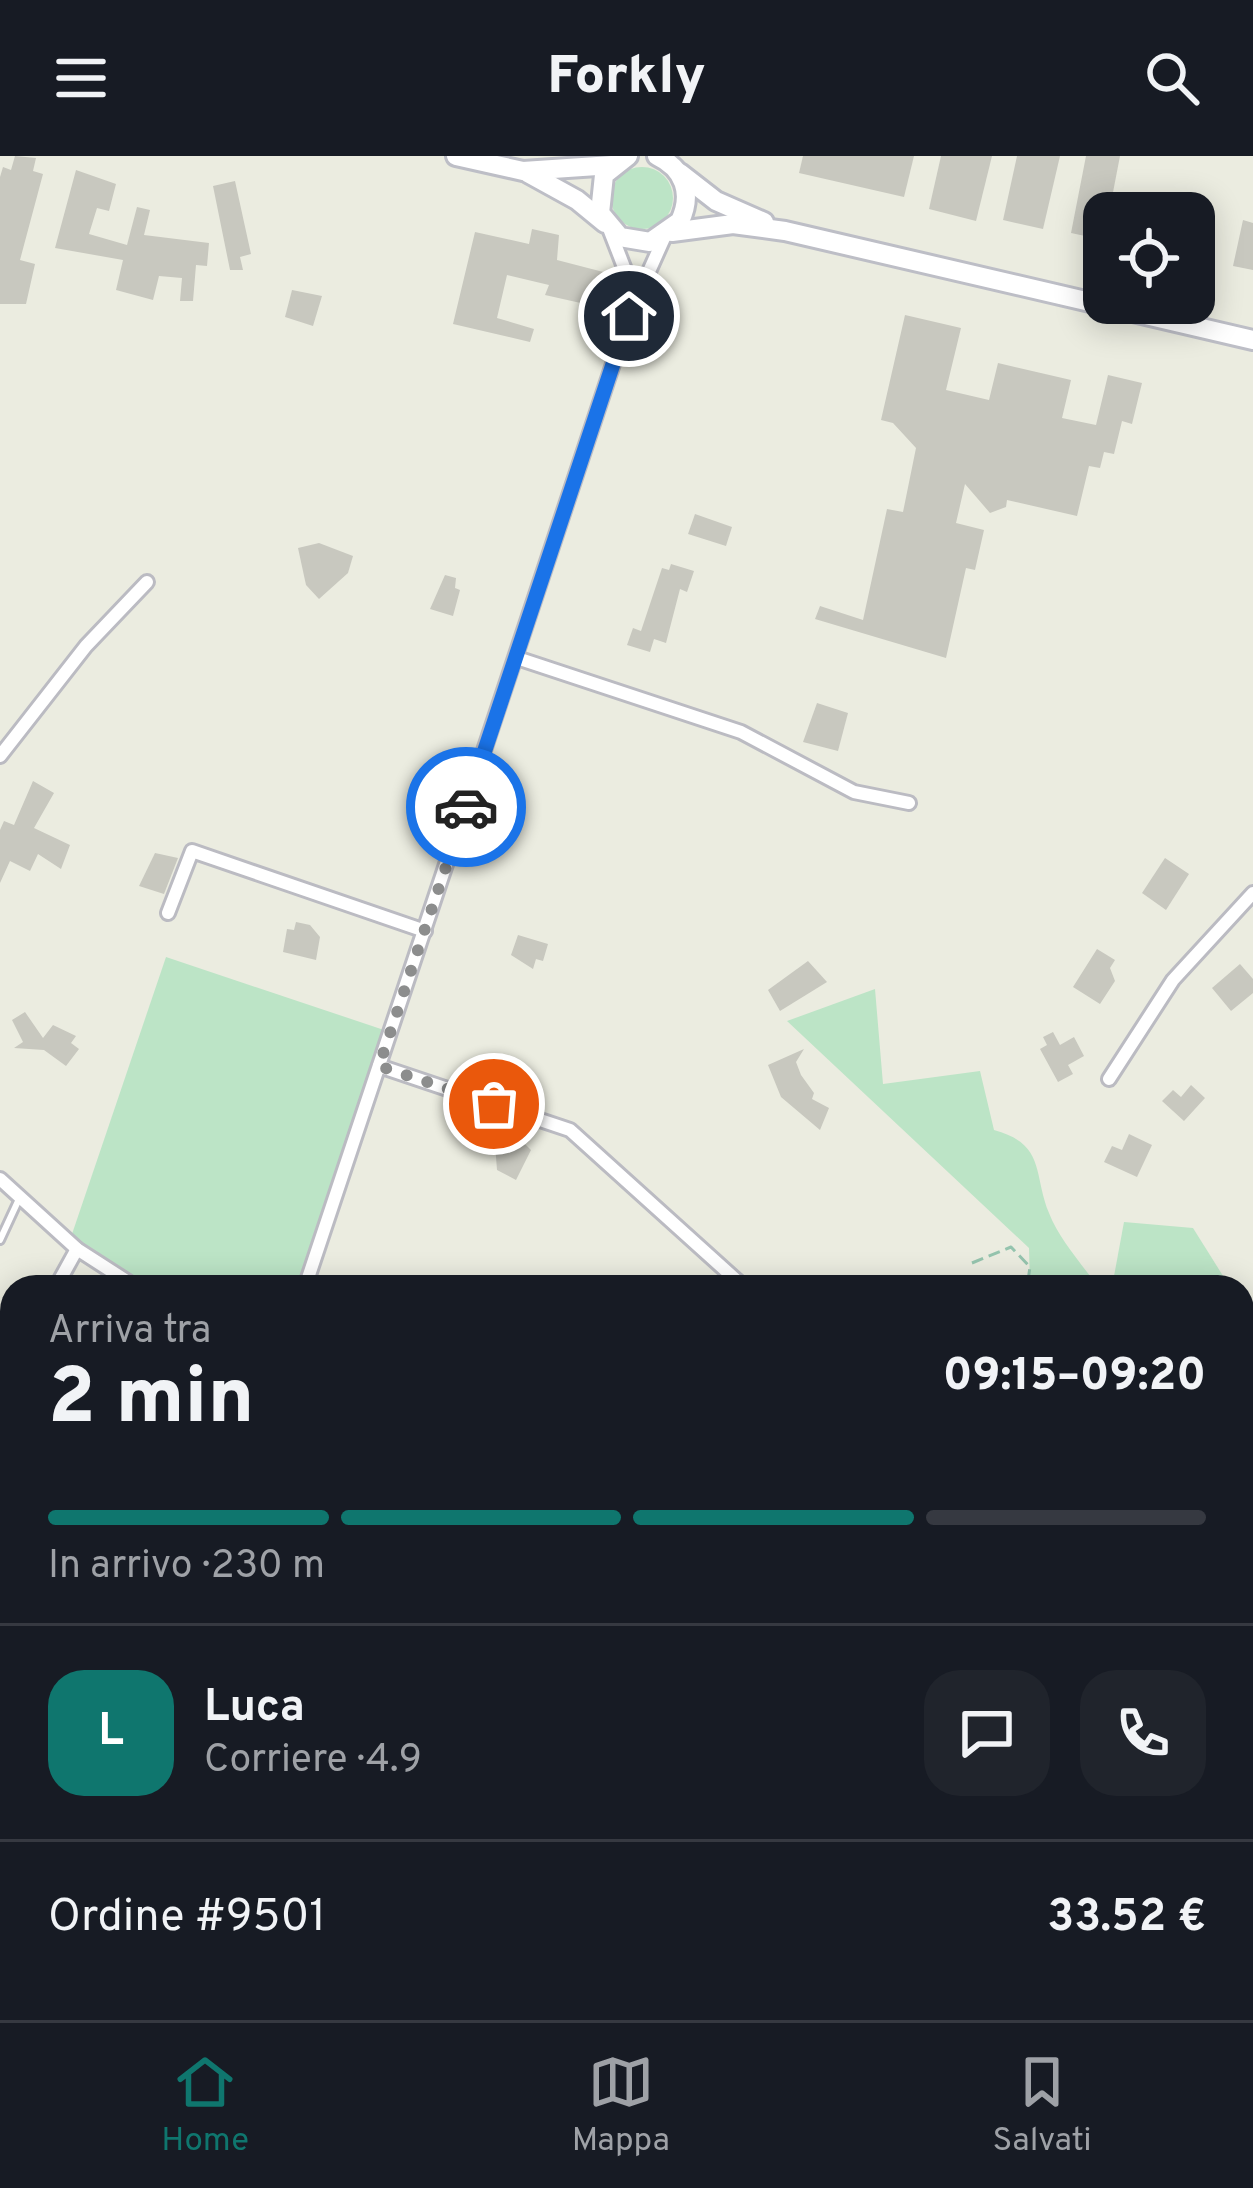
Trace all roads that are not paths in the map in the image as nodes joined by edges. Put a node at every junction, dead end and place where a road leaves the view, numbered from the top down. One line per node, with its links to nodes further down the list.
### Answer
1 (456, 156): 4 (main road)
2 (620, 159): 4 (main road); 5 (main road)
3 (671, 163): 6 (main road); 7 (main road)
4 (524, 171): 5 (main road)
5 (607, 226): 7 (main road); 8 (street)
6 (785, 231): 7 (main road); 9 (main road)
7 (668, 234): 8 (street)
8 (629, 316): 11 (street)
9 (1253, 340)
10 (147, 581): 12 (street)
11 (517, 658): 13 (street); 16 (street)
12 (0, 756)
13 (909, 802)
14 (1253, 893): 18 (street)
15 (169, 913): 16 (street)
16 (424, 931): 17 (street)
17 (379, 1066): 25 (street); 26 (street)
18 (1109, 1079)
19 (0, 1179): 20 (street)
20 (19, 1199): 21 (lane); 22 (street)
21 (0, 1240)
22 (77, 1249): 23 (street); 24 (street)
23 (63, 1275)
24 (117, 1275)
25 (309, 1275)
26 (731, 1275)

